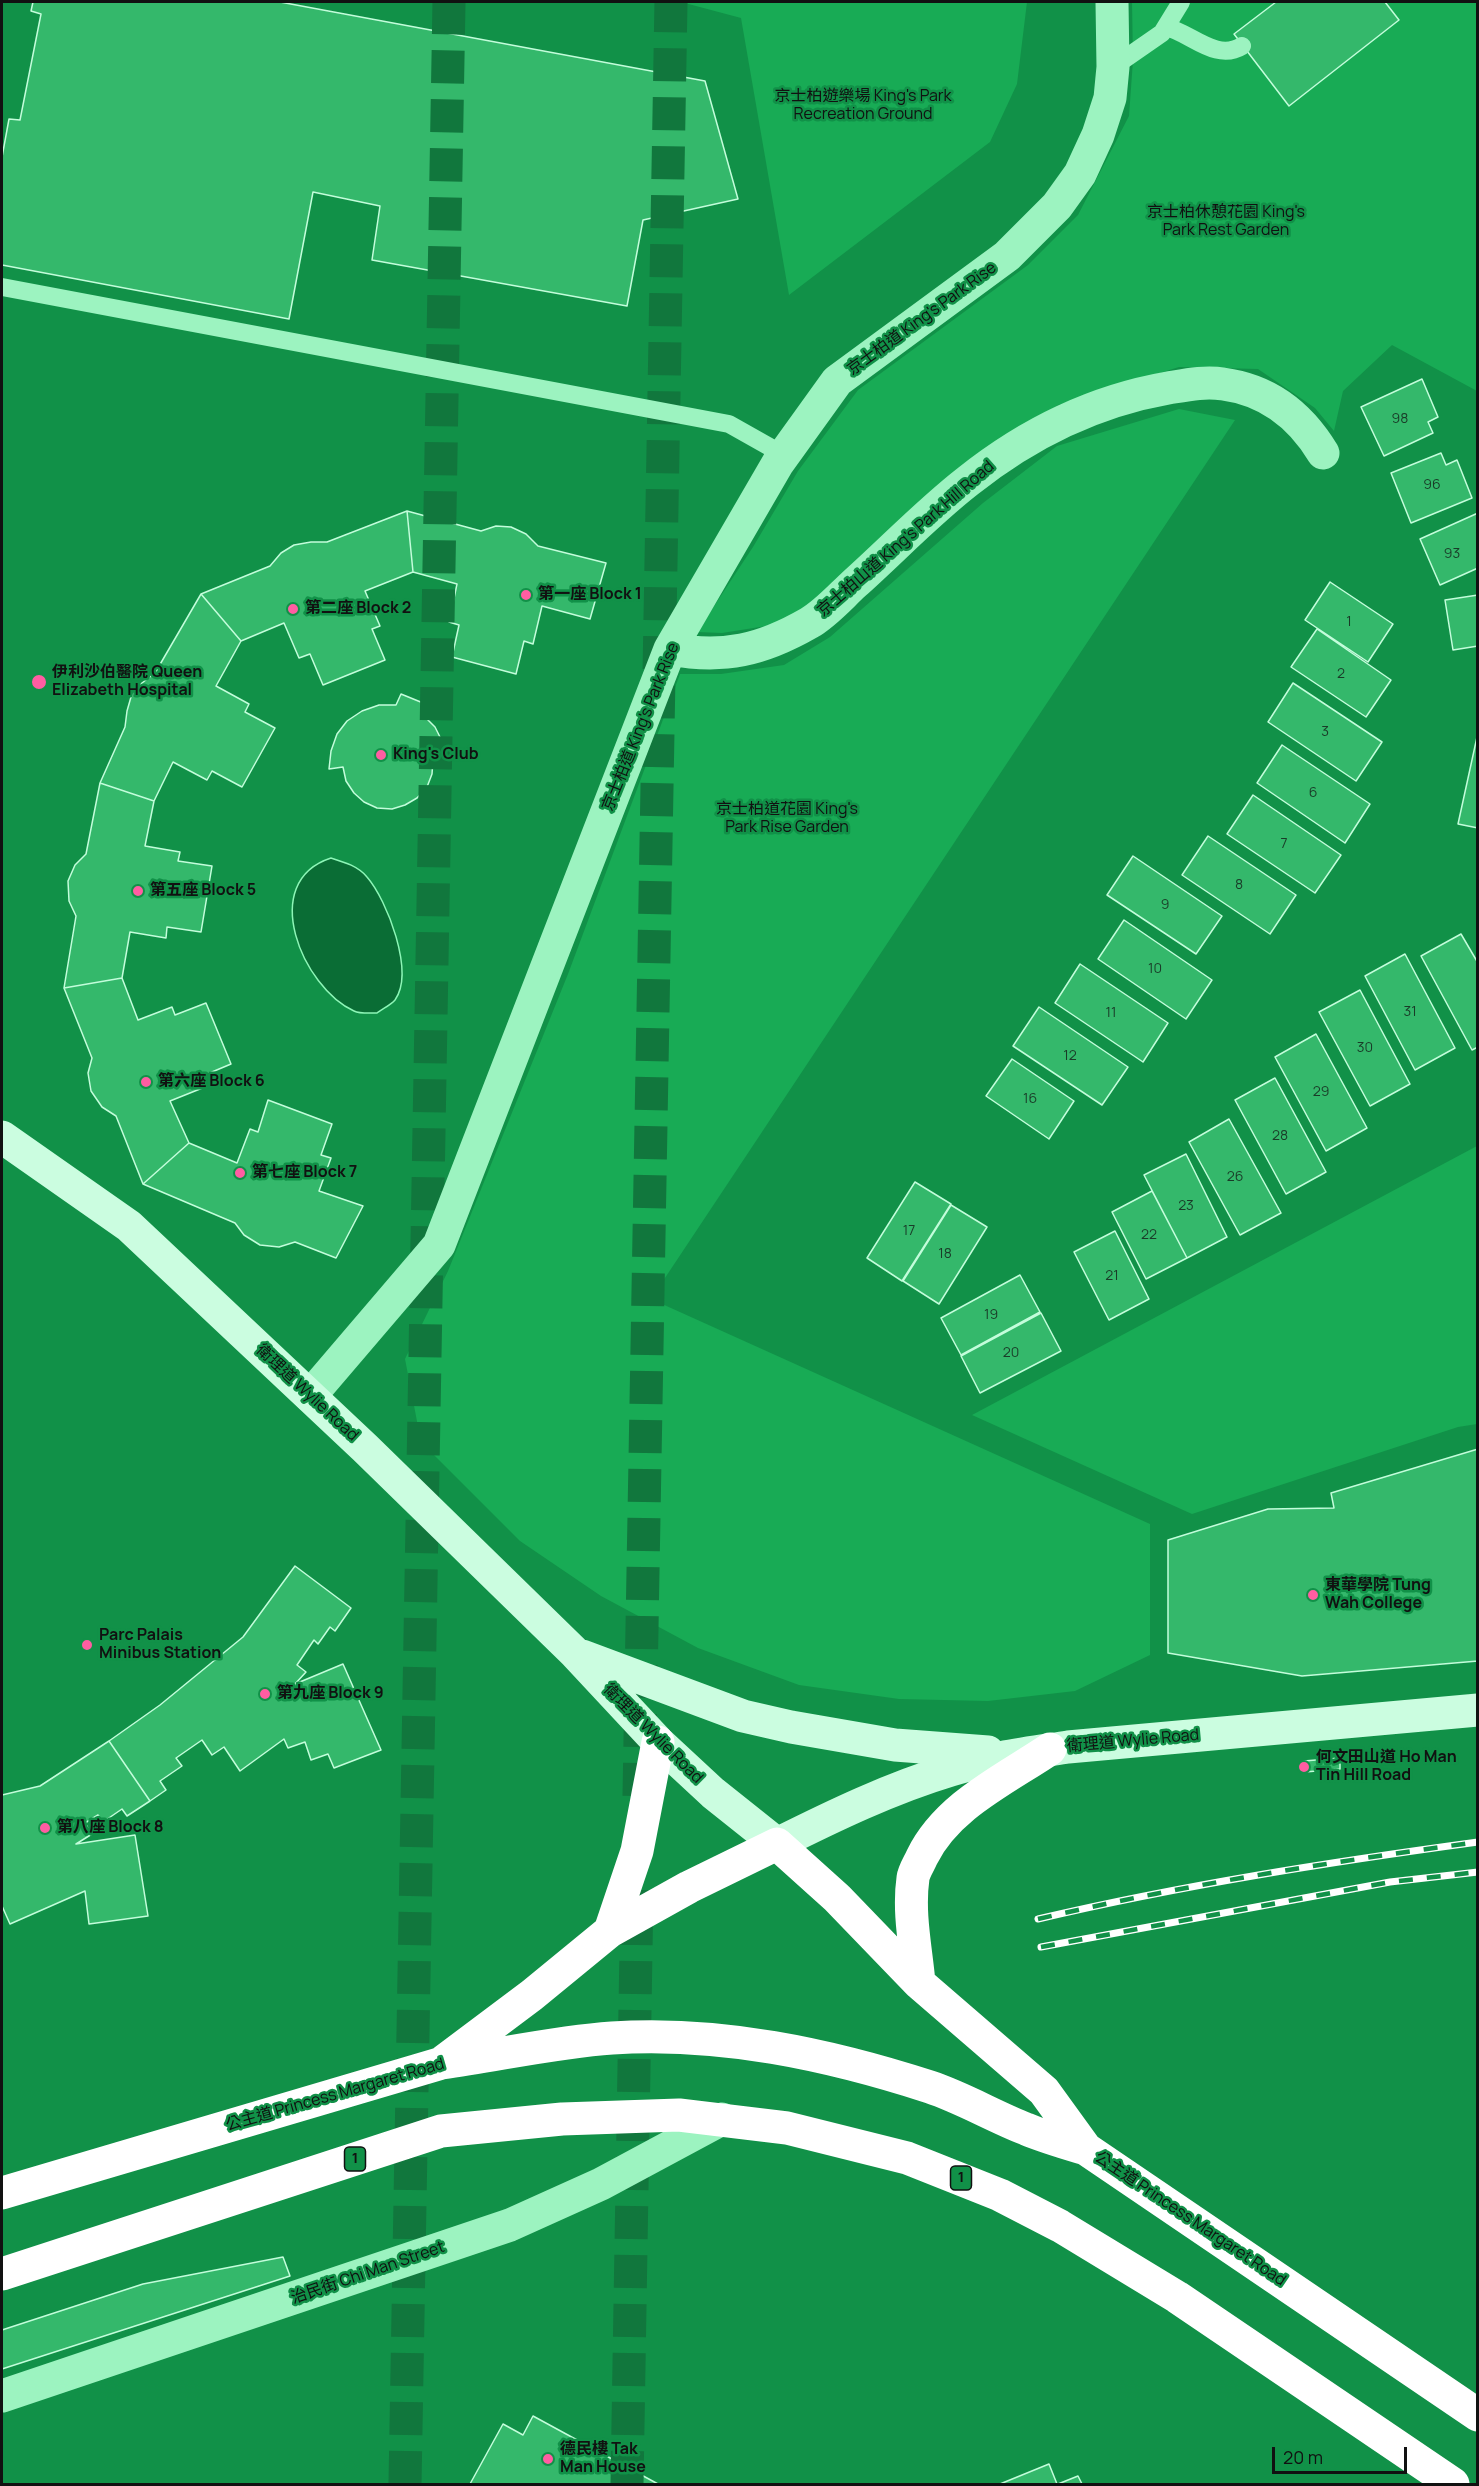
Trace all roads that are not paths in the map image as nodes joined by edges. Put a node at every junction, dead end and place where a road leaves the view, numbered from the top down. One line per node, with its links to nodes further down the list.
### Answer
1 (1112, 2): 5 (street, 京士柏道 King's Park Rise)
2 (1181, 2): 3 (lane)
3 (1166, 27): 4 (lane); 5 (lane)
4 (1242, 46)
5 (1113, 68): 8 (street, 京士柏道 King's Park Rise)
6 (2, 288): 8 (lane)
7 (1323, 453): 9 (street, 京士柏山道 King's Park Hill Road)
8 (784, 455): 9 (street, 京士柏道 King's Park Rise)
9 (670, 649): 11 (street, 京士柏道 King's Park Rise)
10 (2, 1137): 11 (street, 衛理道 Wylie Road)
11 (310, 1396): 12 (street, 衛理道 Wylie Road)
12 (575, 1653): 14 (street, 衛理道 Wylie Road); 16 (street)
13 (1478, 1710): 15 (street, 衛理道 Wylie Road)
14 (658, 1742): 17 (street, 衛理道 Wylie Road); 18 (highway)
15 (1050, 1749): 16 (street, 衛理道 Wylie Road); 19 (highway)
16 (1018, 1754): 17 (street, 衛理道 Wylie Road)
17 (777, 1844): 18 (highway); 19 (highway)
18 (610, 1931): 20 (highway)
19 (919, 1983): 22 (highway)
20 (442, 2063): 22 (highway, 公主道 Princess Margaret Road); 23 (highway, 公主道 Princess Margaret Road)
21 (722, 2119): 24 (highway, 1); 25 (street, 治民街 Chi Man Street); 27 (highway, 1)
22 (1086, 2149): 26 (highway, 公主道 Princess Margaret Road)
23 (2, 2193)
24 (2, 2274)
25 (2, 2396)
26 (1478, 2415)
27 (1453, 2484)

